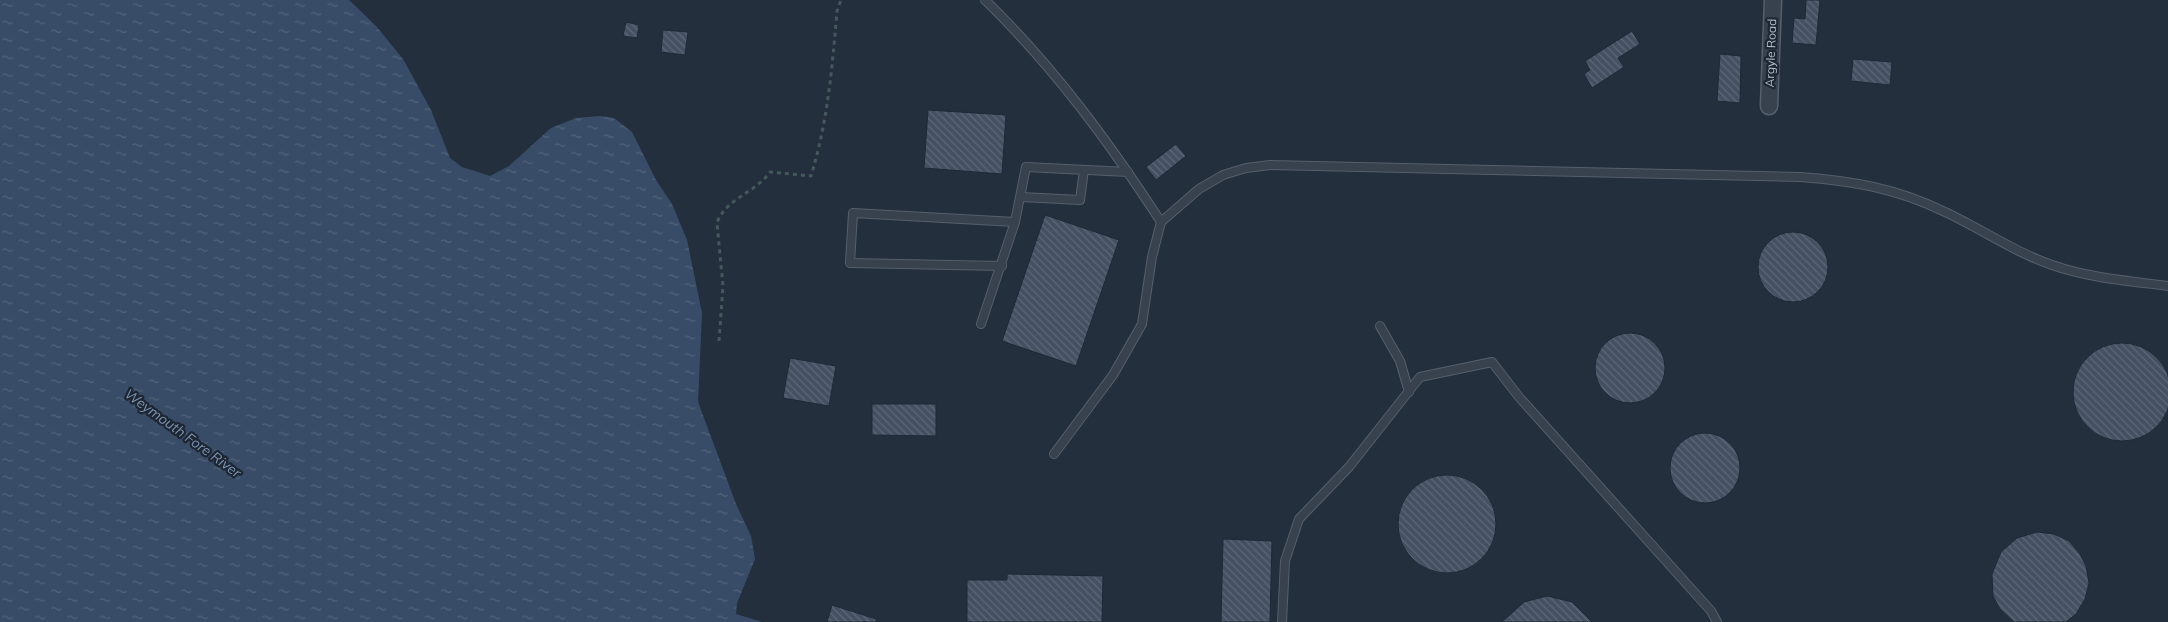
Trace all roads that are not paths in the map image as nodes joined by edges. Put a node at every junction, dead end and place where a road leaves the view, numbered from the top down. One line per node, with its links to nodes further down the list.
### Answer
1 (985, 0): 5 (lane)
2 (1772, 0): 3 (street, Argyle Road)
3 (1769, 106)
4 (1084, 170): 5 (lane); 6 (lane); 6 (lane)
5 (1128, 172): 8 (lane)
6 (1021, 197): 7 (lane)
7 (1015, 222): 9 (lane); 9 (lane)
8 (1161, 222): 10 (lane); 14 (lane)
9 (1002, 266): 11 (lane)
10 (2168, 286)
11 (981, 324)
12 (1380, 326): 13 (lane)
13 (1409, 392): 15 (lane); 16 (lane)
14 (1054, 454)
15 (1282, 622)
16 (1717, 622)

